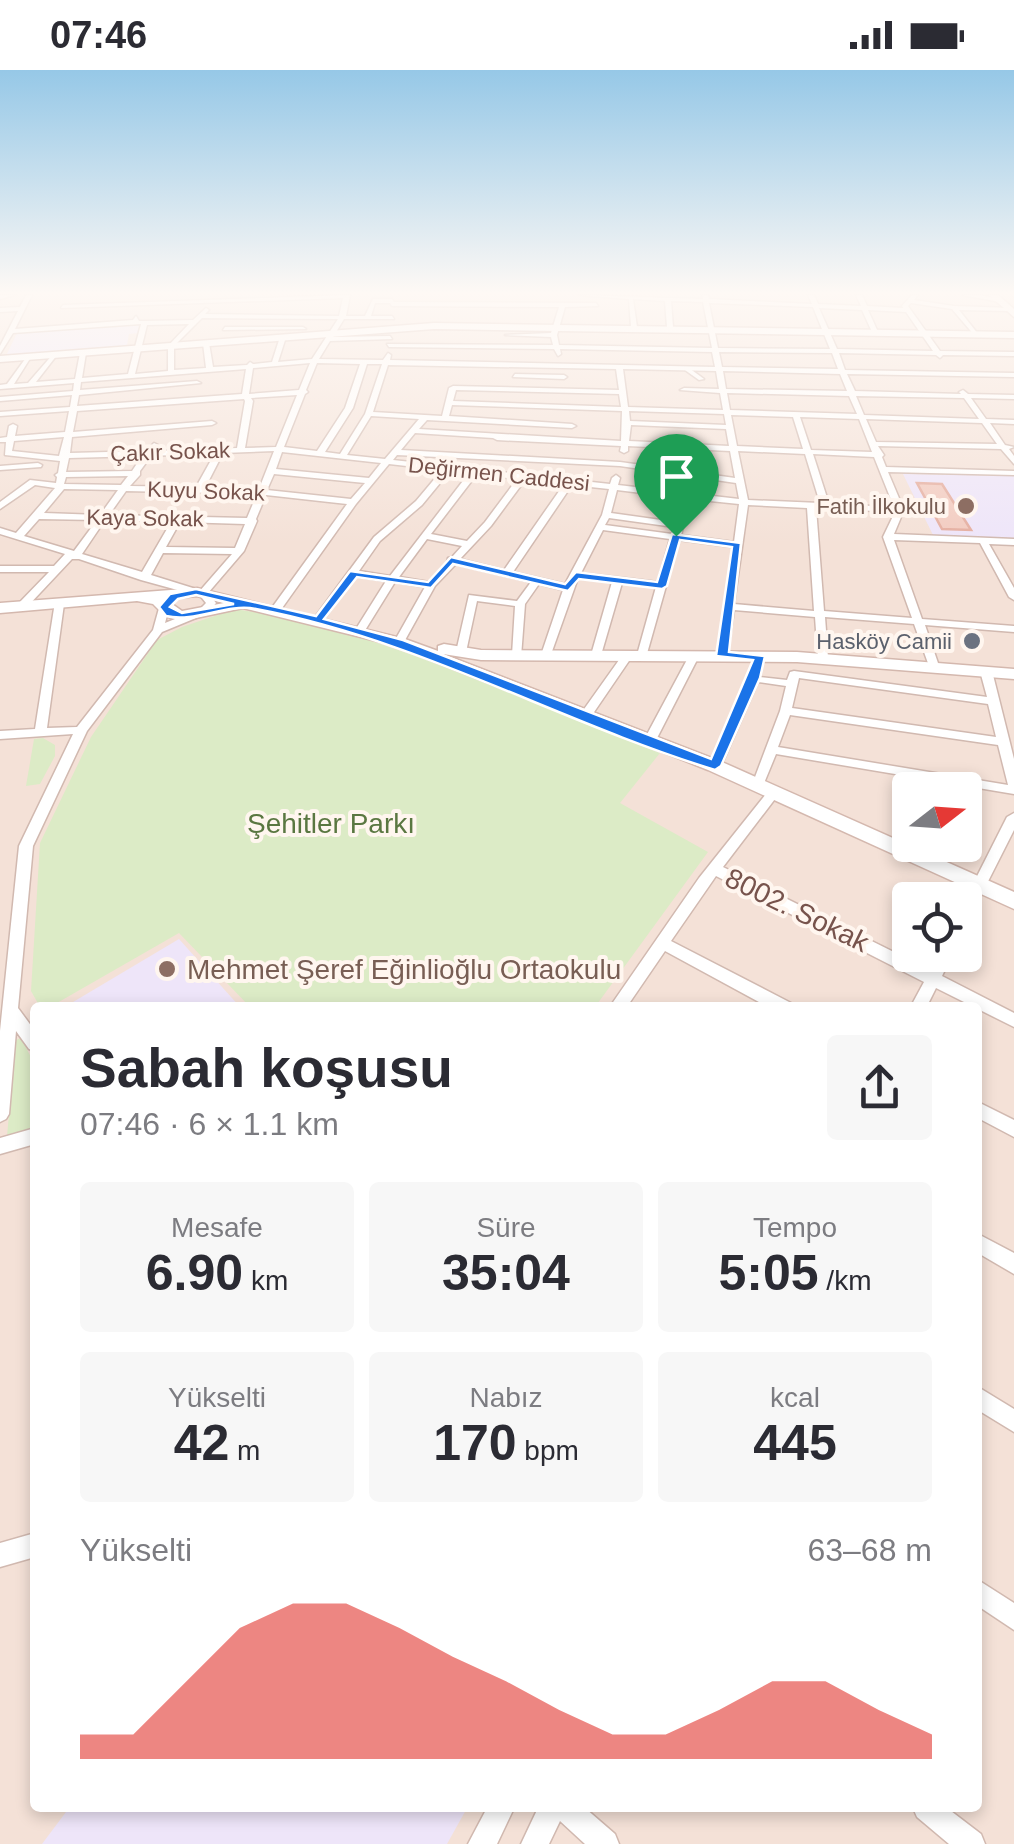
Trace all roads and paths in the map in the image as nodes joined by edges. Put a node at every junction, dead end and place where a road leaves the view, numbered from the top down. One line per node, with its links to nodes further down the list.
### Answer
1 (36, 378): 20 (street)
2 (101, 378): 17 (street)
3 (197, 378): 19 (street)
4 (248, 378): 31 (street)
5 (277, 378): 26 (street)
6 (309, 378): 27 (street)
7 (359, 378): 75 (street)
8 (382, 378): 44 (street)
9 (480, 378): 21 (street)
10 (514, 378): 18 (street)
11 (564, 378): 18 (street); 23 (street)
12 (620, 378): 28 (street)
13 (683, 378): 24 (street)
14 (719, 378): 25 (street)
15 (843, 378): 30 (street)
16 (954, 378): 32 (street)
17 (78, 380): 20 (street); 29 (street)
18 (514, 382): 21 (street); 23 (street); 37 (street)
19 (196, 383): 29 (street); 35 (street)
20 (31, 384): 22 (street)
21 (478, 384): 36 (street)
22 (5, 387)
23 (562, 390): 28 (street)
24 (684, 390): 25 (street); 41 (street)
25 (721, 391): 30 (street); 42 (street)
26 (276, 392): 27 (street); 31 (street)
27 (304, 392): 66 (street)
28 (624, 392): 40 (street)
29 (76, 393): 34 (street); 38 (street)
30 (850, 394): 32 (street); 47 (street)
31 (245, 395): 35 (street); 70 (street)
32 (966, 396): 33 (street); 49 (street)
33 (1014, 397)
34 (0, 399)
35 (194, 399): 38 (street); 54 (street)
36 (449, 403): 37 (street); 48 (street)
37 (508, 405): 39 (street); 50 (street)
38 (73, 408): 43 (street); 60 (street)
39 (576, 408): 40 (street); 56 (street)
40 (626, 410): 41 (street); 53 (street)
41 (688, 411): 42 (street)
42 (725, 412): 45 (street); 58 (street)
43 (0, 414)
44 (369, 414): 46 (street); 76 (street)
45 (796, 415): 47 (street); 74 (street)
46 (424, 417): 48 (street); 59 (street)
47 (862, 417): 49 (street); 71 (street)
48 (445, 418): 50 (street)
49 (984, 420): 51 (street); 65 (street)
50 (502, 422): 56 (street); 61 (street)
51 (1014, 422)
52 (212, 423): 54 (street)
53 (627, 423): 58 (street); 64 (street)
54 (192, 424): 57 (street); 68 (street)
55 (13, 426): 62 (street)
56 (572, 426): 63 (street)
57 (159, 427): 60 (street); 72 (street)
58 (730, 427): 67 (street)
59 (412, 432): 61 (street); 73 (street)
60 (68, 434): 62 (street); 78 (street)
61 (498, 437): 63 (street); 77 (street)
62 (5, 440): 78 (street)
63 (568, 442): 64 (street)
64 (626, 444): 67 (street); 81 (street)
65 (1009, 447): 71 (street); 80 (street)
66 (277, 449): 70 (street, Çakır Sokak); 75 (street, Değirmen Caddesi); 85 (street)
67 (735, 449): 74 (street); 92 (street)
68 (188, 450): 69 (street, Çakır Sokak); 72 (street, Çakır Sokak)
69 (221, 450): 70 (street, Çakır Sokak); 96 (street)
70 (241, 450)
71 (877, 450): 74 (street); 83 (street)
72 (152, 451): 78 (street, Çakır Sokak); 86 (street)
73 (395, 452): 77 (street); 79 (street)
74 (810, 452): 102 (street)
75 (320, 453): 76 (street, Değirmen Caddesi)
76 (343, 456): 79 (street, Değirmen Caddesi)
77 (492, 456): 81 (street); 87 (street)
78 (62, 459): 82 (street); 90 (street)
79 (387, 461): 84 (street, Değirmen Caddesi); 91 (street)
80 (1014, 462)
81 (620, 464): 92 (street); 94 (street)
82 (0, 468)
83 (885, 469): 88 (street); 104 (street)
84 (447, 470): 87 (street, Değirmen Caddesi); 126 (street)
85 (272, 471): 91 (street); 97 (street)
86 (136, 472): 90 (street); 95 (street)
87 (479, 473): 89 (street, Değirmen Caddesi); 113 (street)
88 (1014, 473)
89 (522, 477): 93 (street, Değirmen Caddesi); 118 (street)
90 (58, 481): 95 (street, Kuyu Sokak); 103 (street); 106 (street)
91 (371, 481): 99 (street)
92 (742, 481): 100 (street)
93 (570, 482): 94 (street, Değirmen Caddesi); 127 (street)
94 (613, 486): 98 (street, Değirmen Caddesi); 105 (street)
95 (126, 488): 96 (street, Kuyu Sokak); 107 (street)
96 (199, 490): 97 (street, Kuyu Sokak)
97 (265, 492): 99 (street, Kuyu Sokak); 109 (street)
98 (687, 496): 100 (street, Değirmen Caddesi); 111 (street)
99 (353, 502): 147 (street)
100 (744, 502): 101 (street, Değirmen Caddesi); 119 (street)
101 (812, 504): 102 (street, Değirmen Caddesi); 149 (street)
102 (825, 505): 104 (street, Değirmen Caddesi)
103 (0, 506)
104 (900, 510): 114 (street)
105 (606, 515): 110 (street); 111 (street)
106 (37, 516): 107 (street, Kaya Sokak); 115 (street)
107 (104, 517): 108 (street, Kaya Sokak); 122 (street)
108 (177, 519): 109 (street, Kaya Sokak); 120 (street)
109 (253, 521): 121 (street)
110 (600, 527): 111 (street); 128 (street)
111 (677, 530): 119 (street); 134 (street)
112 (0, 531): 115 (street)
113 (426, 536): 118 (street); 130 (street)
114 (888, 536): 116 (street); 151 (street)
115 (18, 537): 122 (street)
116 (983, 541): 117 (street); 138 (street)
117 (1014, 542)
118 (467, 544): 123 (street)
119 (738, 545): 143 (street)
120 (160, 550): 121 (street); 129 (street)
121 (239, 550): 136 (street)
122 (72, 556): 125 (street); 129 (street)
123 (451, 560): 127 (street); 133 (street)
124 (0, 569): 125 (street)
125 (57, 569): 144 (street)
126 (354, 573): 130 (street); 150 (street)
127 (506, 573): 131 (street)
128 (576, 575): 132 (street); 135 (street)
129 (144, 578): 136 (street)
130 (392, 579): 133 (street); 154 (street)
131 (537, 580): 135 (street); 142 (street)
132 (618, 580): 134 (street); 159 (street)
133 (431, 585): 155 (street)
134 (662, 586): 160 (street)
135 (568, 588): 158 (street)
136 (200, 593): 137 (main road); 141 (main road); 148 (street)
137 (179, 594): 139 (main road); 145 (street)
138 (1014, 597)
139 (134, 598): 140 (main road); 145 (main road)
140 (59, 604): 144 (main road); 174 (street)
141 (251, 604): 147 (main road); 148 (main road)
142 (520, 604): 156 (street); 157 (street)
143 (729, 606): 149 (street); 162 (street)
144 (21, 607): 146 (main road)
145 (164, 607): 148 (main road); 153 (street)
146 (0, 608)
147 (276, 610): 150 (main road)
148 (197, 614): 153 (street)
149 (820, 615): 151 (street); 164 (street)
150 (318, 620): 154 (main road)
151 (919, 620): 152 (street); 165 (street)
152 (1014, 629)
153 (158, 630): 173 (street)
154 (359, 632): 155 (main road)
155 (399, 642): 156 (main road); 172 (main road)
156 (461, 652): 157 (main road)
157 (517, 655): 158 (main road)
158 (546, 655): 159 (main road)
159 (596, 655): 160 (main road)
160 (635, 655): 161 (main road); 172 (street)
161 (694, 656): 162 (main road); 177 (street)
162 (722, 656): 163 (main road)
163 (759, 656): 167 (main road); 169 (street)
164 (823, 658): 165 (main road); 167 (main road)
165 (934, 666): 166 (main road)
166 (986, 671): 168 (main road); 170 (street)
167 (795, 672): 169 (street); 170 (street); 171 (street)
168 (1014, 674)
169 (754, 678): 179 (street)
170 (993, 701): 176 (street)
171 (786, 711): 176 (street); 178 (street)
172 (586, 715): 177 (main road)
173 (81, 730): 174 (street); 188 (street)
174 (42, 731): 175 (street)
175 (0, 735)
176 (1007, 739): 180 (street)
177 (650, 740): 179 (main road)
178 (772, 750): 180 (street); 181 (street)
179 (715, 766): 181 (main road)
180 (1014, 787)
181 (766, 789): 183 (street); 184 (main road)
182 (1014, 817): 185 (street)
183 (714, 869): 189 (street); 191 (street, 8002. Sokak)
184 (974, 882)
185 (979, 882)
186 (982, 886): 187 (main road)
187 (1014, 901)
188 (8, 939): 197 (street)
189 (662, 942): 192 (street); 193 (street)
190 (936, 972): 191 (street)
191 (933, 978): 194 (street); 195 (street, 8002. Sokak)
192 (621, 1002)
193 (774, 1002)
194 (921, 1002)
195 (979, 1002)
196 (982, 1003): 198 (street, 8002. Sokak)
197 (11, 1012): 199 (street); 200 (street)
198 (1014, 1020)
199 (30, 1037)
200 (4, 1041): 202 (street)
201 (982, 1112): 203 (street)
202 (0, 1114)
203 (1014, 1129)
204 (30, 1137): 205 (street)
205 (0, 1146)
206 (982, 1245): 207 (street)
207 (1014, 1264)
208 (982, 1401): 209 (street)
209 (1014, 1421)
210 (30, 1547): 211 (street)
211 (0, 1556)
212 (982, 1595): 213 (street)
213 (1014, 1618)
214 (499, 1812): 218 (street)
215 (550, 1812): 219 (street)
216 (570, 1812): 220 (street)
217 (931, 1812): 221 (street)
218 (482, 1844)
219 (535, 1844)
220 (605, 1844)
221 (971, 1844)

